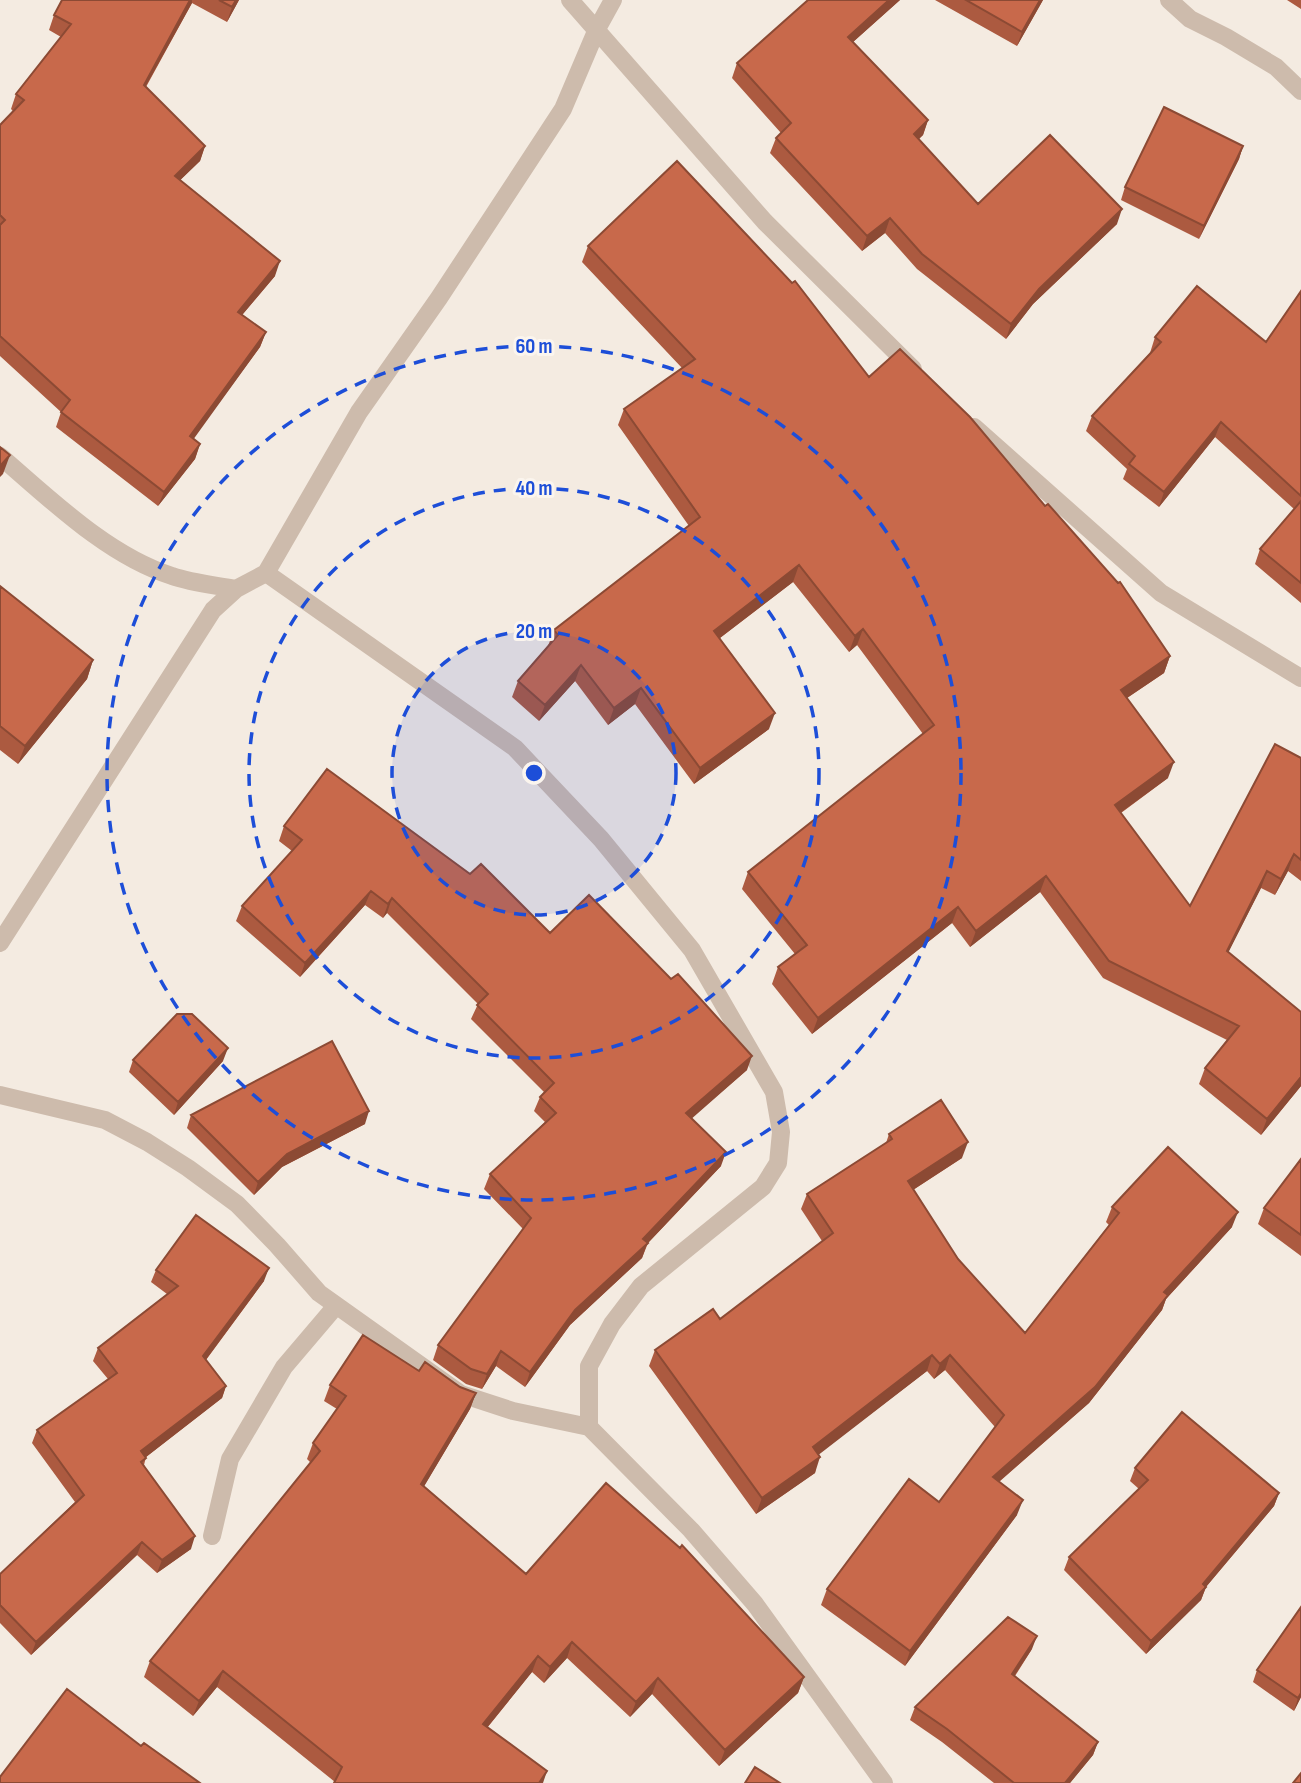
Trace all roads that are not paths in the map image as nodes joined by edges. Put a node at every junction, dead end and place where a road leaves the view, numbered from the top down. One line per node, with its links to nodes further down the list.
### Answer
1 (570, 0): 4 (street)
2 (613, 0): 4 (street)
3 (1169, 0): 5 (street)
4 (597, 29): 6 (street); 9 (street)
5 (1301, 91)
6 (922, 378)
7 (962, 416): 11 (street)
8 (0, 456): 10 (street)
9 (266, 573): 10 (street); 15 (street)
10 (236, 589): 12 (street)
11 (1301, 678)
12 (0, 943)
13 (0, 1095): 14 (street)
14 (335, 1307): 15 (street); 16 (street)
15 (589, 1427): 17 (street)
16 (212, 1536)
17 (884, 1783)

